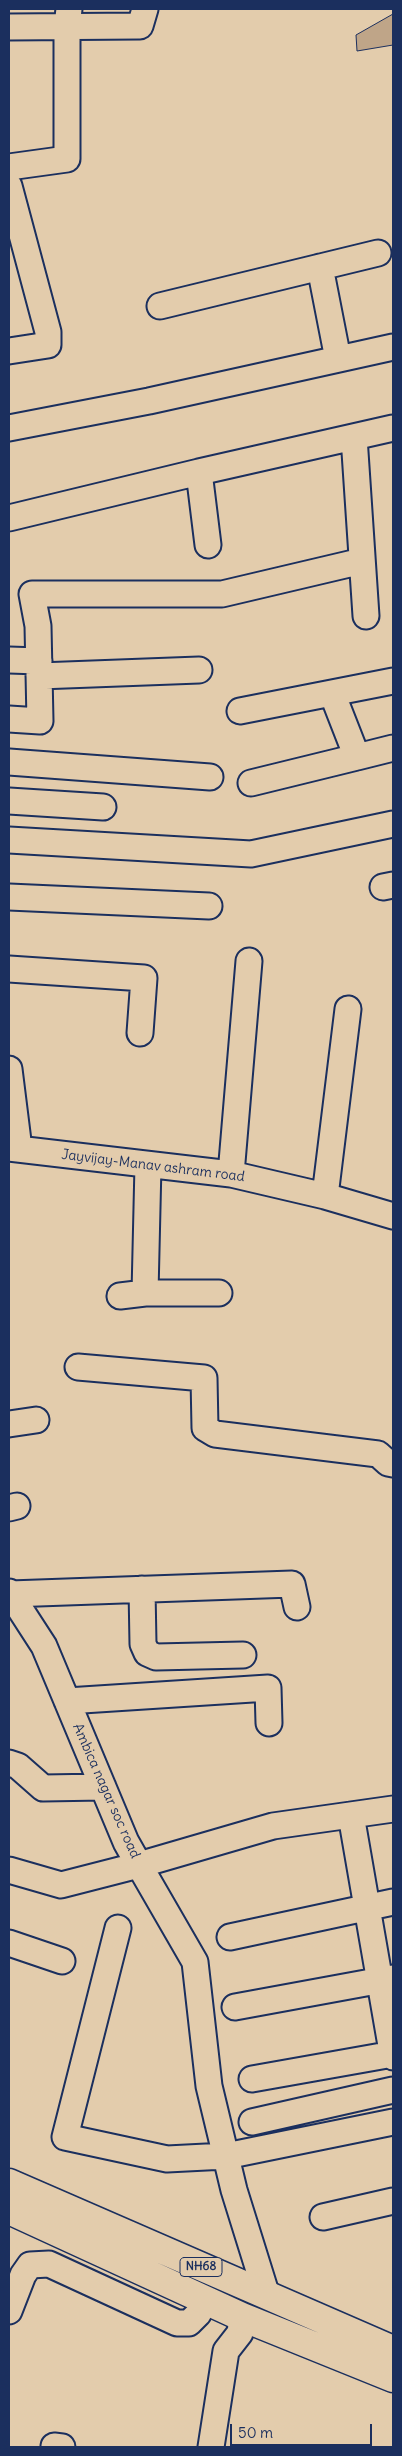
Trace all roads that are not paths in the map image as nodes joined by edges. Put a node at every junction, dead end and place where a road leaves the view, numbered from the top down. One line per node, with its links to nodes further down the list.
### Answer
1 (144, 9): 2 (street)
2 (68, 17): 3 (street); 4 (street)
3 (9, 27)
4 (9, 167)
5 (9, 186): 10 (street)
6 (378, 253): 7 (street)
7 (320, 267): 8 (street); 11 (street)
8 (160, 306)
9 (393, 347): 11 (street)
10 (9, 351)
11 (338, 359): 12 (street)
12 (9, 428)
13 (393, 428): 14 (street)
14 (354, 437): 15 (street); 18 (street)
15 (199, 472): 16 (street); 17 (street)
16 (9, 518)
17 (208, 545)
18 (362, 560): 19 (street); 21 (street)
19 (366, 616)
20 (9, 660): 21 (street)
21 (39, 668): 22 (street); 26 (street)
22 (199, 670)
23 (393, 681): 24 (street)
24 (332, 693): 25 (street); 28 (street)
25 (240, 711)
26 (9, 719)
27 (393, 748): 28 (street)
28 (357, 757): 31 (street)
29 (9, 762): 30 (street)
30 (210, 777)
31 (251, 783)
32 (9, 801): 33 (street)
33 (103, 807)
34 (393, 824): 35 (street)
35 (9, 840)
36 (9, 897): 37 (street)
37 (209, 906)
38 (248, 961): 45 (street)
39 (9, 969): 41 (street)
40 (348, 1009): 46 (street)
41 (140, 1033)
42 (9, 1069): 43 (street, Jayvijay-Manav ashram road)
43 (14, 1149): 44 (street, Jayvijay-Manav ashram road)
44 (148, 1165): 45 (street, Jayvijay-Manav ashram road); 48 (street)
45 (231, 1174): 46 (street, Jayvijay-Manav ashram road)
46 (325, 1196): 47 (street, Jayvijay-Manav ashram road)
47 (393, 1216)
48 (145, 1293): 49 (street); 50 (street)
49 (218, 1293)
50 (120, 1296)
51 (78, 1367): 54 (street)
52 (36, 1420): 53 (street)
53 (9, 1424)
54 (393, 1464)
55 (142, 1589): 56 (street); 57 (street); 58 (street)
56 (9, 1593): 59 (street, Ambica nagar soc road)
57 (297, 1607)
58 (242, 1655)
59 (67, 1701): 60 (street); 62 (street, Ambica nagar soc road)
60 (269, 1723)
61 (9, 1763): 62 (street)
62 (103, 1787): 65 (street, Ambica nagar soc road)
63 (393, 1809): 64 (street, Ambica nagar soc road)
64 (351, 1815): 65 (street, Ambica nagar soc road); 68 (street)
65 (139, 1865): 66 (street); 81 (street)
66 (9, 1870)
67 (393, 1902): 68 (street)
68 (367, 1906): 70 (street); 73 (street)
69 (118, 1928): 81 (street)
70 (230, 1936)
71 (9, 1943): 72 (street)
72 (62, 1961)
73 (387, 1979): 74 (street); 75 (street)
74 (236, 2007)
75 (393, 2054): 76 (street); 77 (street)
76 (393, 2058)
77 (252, 2079)
78 (393, 2090): 79 (street)
79 (252, 2122)
80 (393, 2122): 81 (street)
81 (226, 2156): 86 (street)
82 (9, 2183): 86 (highway, NH68)
83 (393, 2201): 85 (street)
84 (9, 2210): 87 (highway)
85 (323, 2217)
86 (267, 2296): 90 (highway, NH68)
87 (206, 2300): 88 (street); 89 (highway)
88 (9, 2310)
89 (242, 2317): 91 (highway); 92 (street)
90 (393, 2350)
91 (393, 2378)
92 (211, 2447)

